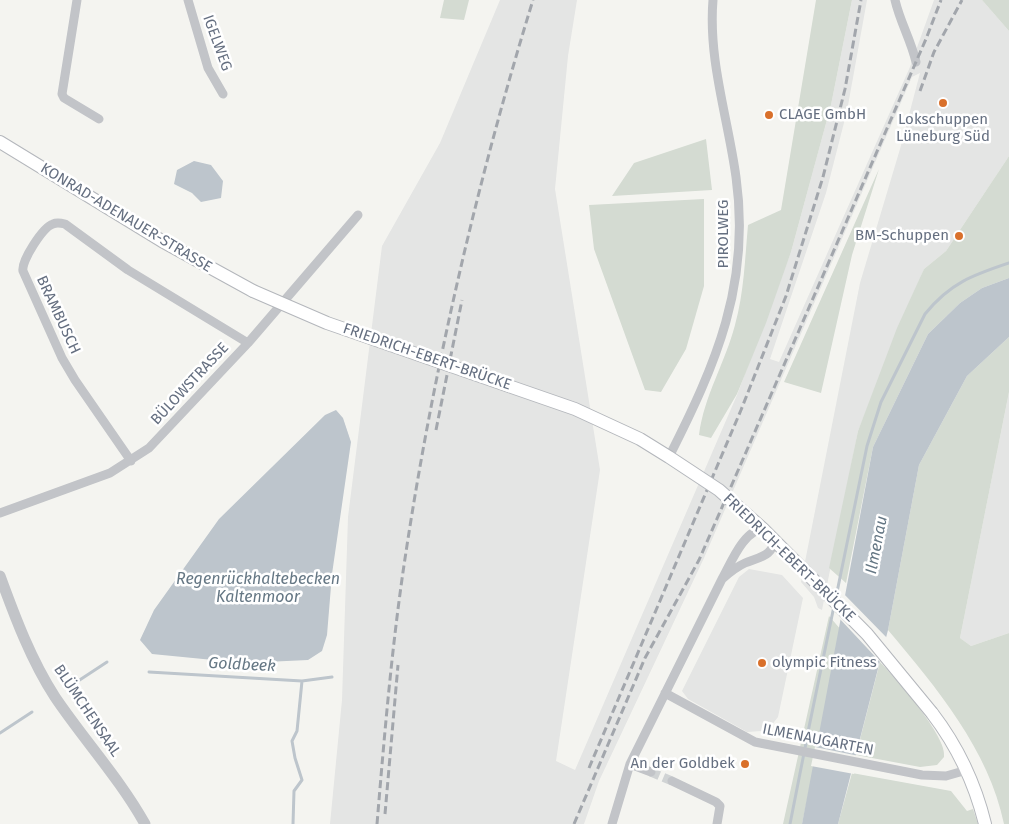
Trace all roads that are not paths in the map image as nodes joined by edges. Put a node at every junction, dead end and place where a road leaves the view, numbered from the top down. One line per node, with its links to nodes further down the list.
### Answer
1 (79, 0): 7 (street)
2 (188, 0): 6 (street, IGELWEG)
3 (713, 0): 12 (street, PIROLWEG)
4 (895, 0): 5 (street)
5 (916, 62)
6 (223, 94)
7 (98, 119)
8 (0, 142): 10 (main road, KONRAD-ADENAUER-STRASSE)
9 (358, 215): 11 (street, BÜLOWSTRASSE)
10 (253, 291): 12 (main road, FRIEDRICH-EBERT-BRÜCKE, bridge)
11 (248, 343): 13 (street, BÜLOWSTRASSE); 13 (street, BRAMBUSCH)
12 (670, 457): 19 (main road, FRIEDRICH-EBERT-BRÜCKE, bridge)
13 (131, 461): 14 (street, BÜLOWSTRASSE)
14 (0, 513)
15 (0, 576): 22 (street, BLÜMCHENSAAL)
16 (722, 579): 16 (street); 17 (street)
17 (665, 693): 18 (street); 19 (street, ILMENAUGARTEN)
18 (630, 764): 20 (street); 23 (street)
19 (968, 770): 25 (main road, FRIEDRICH-EBERT-BRÜCKE)
20 (651, 772)
21 (672, 781): 24 (street)
22 (145, 824)
23 (612, 824)
24 (717, 824)
25 (985, 824)

